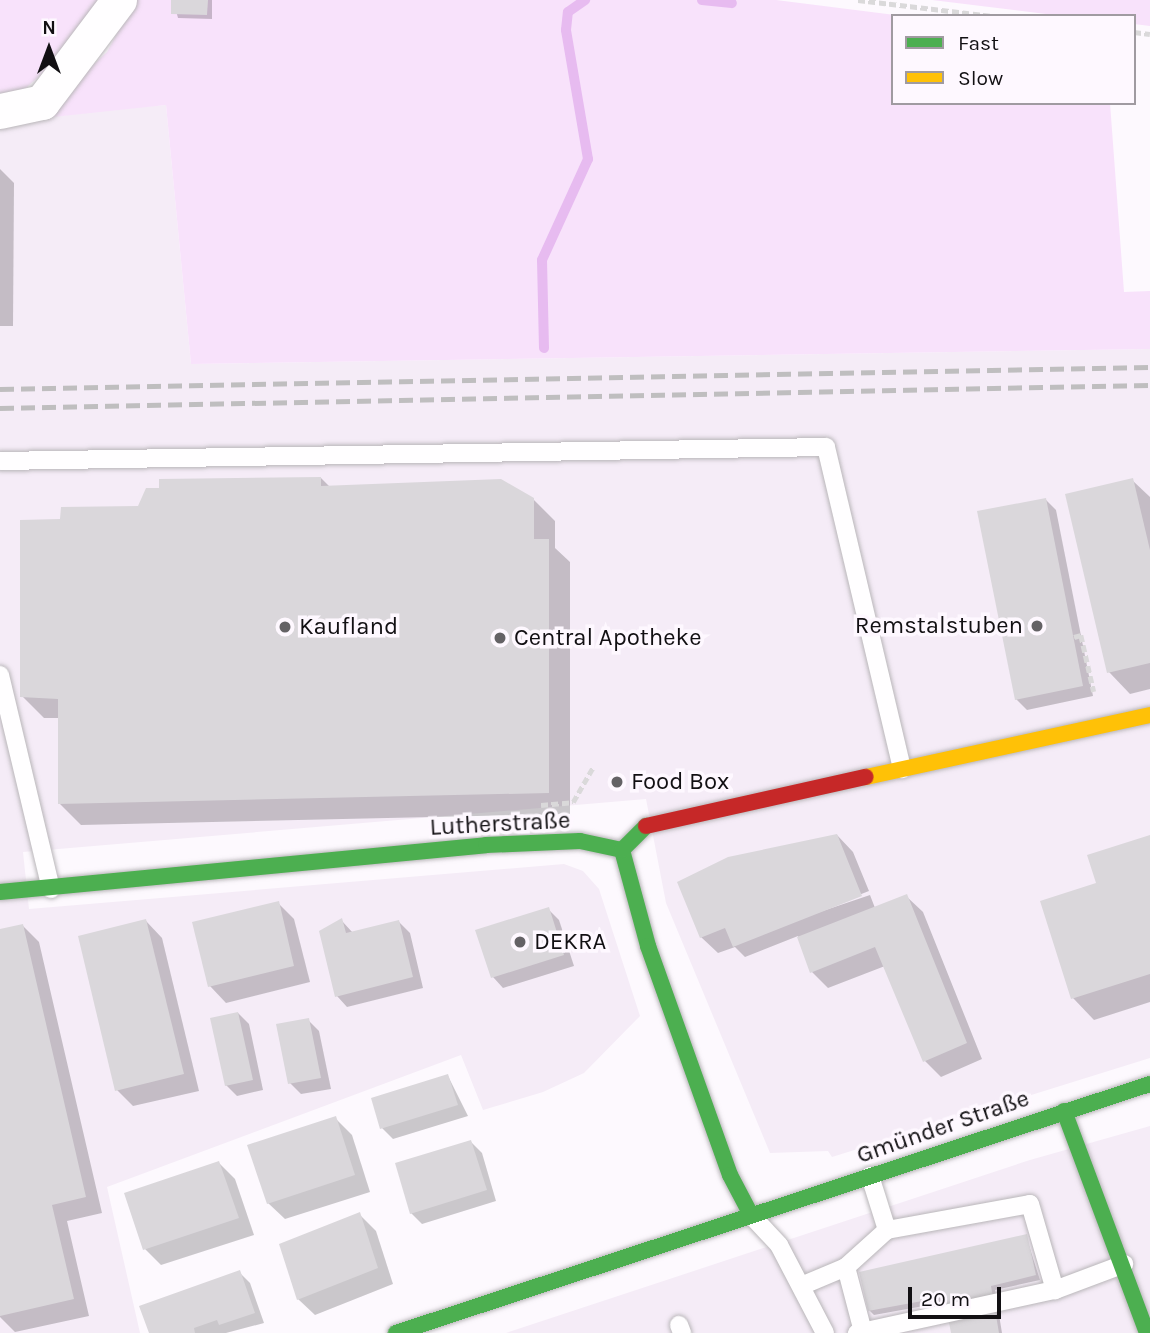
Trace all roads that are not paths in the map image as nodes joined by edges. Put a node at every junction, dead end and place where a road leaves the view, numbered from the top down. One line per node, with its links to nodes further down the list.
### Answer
1 (119, 0): 2 (street)
2 (0, 111)
3 (0, 461): 6 (lane)
4 (0, 676): 8 (lane)
5 (1150, 715): 6 (street)
6 (902, 769): 7 (street)
7 (622, 850): 8 (street, Lutherstraße); 13 (street)
8 (51, 889): 9 (street, Lutherstraße)
9 (0, 892)
10 (1150, 1084): 11 (street, Gmünder Straße)
11 (1064, 1111): 12 (street, Gmünder Straße); 15 (street)
12 (870, 1176): 13 (street, Gmünder Straße); 14 (lane)
13 (751, 1214): 17 (lane); 20 (street, Gmünder Straße)
14 (887, 1230): 16 (lane); 18 (lane)
15 (1124, 1264): 18 (lane); 22 (street)
16 (846, 1267): 17 (lane); 19 (lane)
17 (801, 1286): 21 (lane)
18 (1055, 1290): 19 (lane)
19 (860, 1332)
20 (396, 1333)
21 (825, 1333)
22 (1147, 1333)

